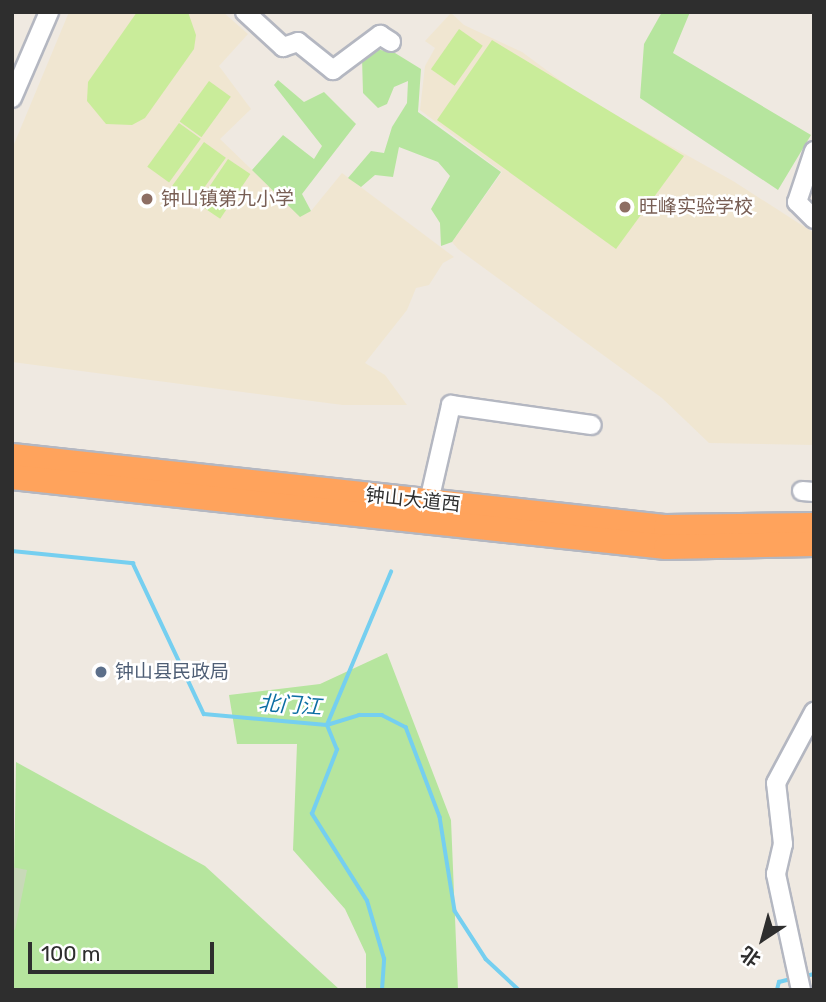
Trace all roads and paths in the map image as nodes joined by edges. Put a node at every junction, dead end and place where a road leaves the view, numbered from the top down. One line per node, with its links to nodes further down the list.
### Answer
1 (49, 12): 4 (street)
2 (245, 12): 3 (street)
3 (391, 42)
4 (12, 99)
5 (814, 151): 6 (street)
6 (814, 219)
7 (592, 425): 10 (street)
8 (12, 456): 10 (highway, 钟山大道西)
9 (12, 477): 10 (highway, 钟山大道西)
10 (427, 511): 11 (highway, 钟山大道西); 12 (highway, 钟山大道西)
11 (814, 525)
12 (814, 544)
13 (814, 712): 14 (street)
14 (800, 990)

